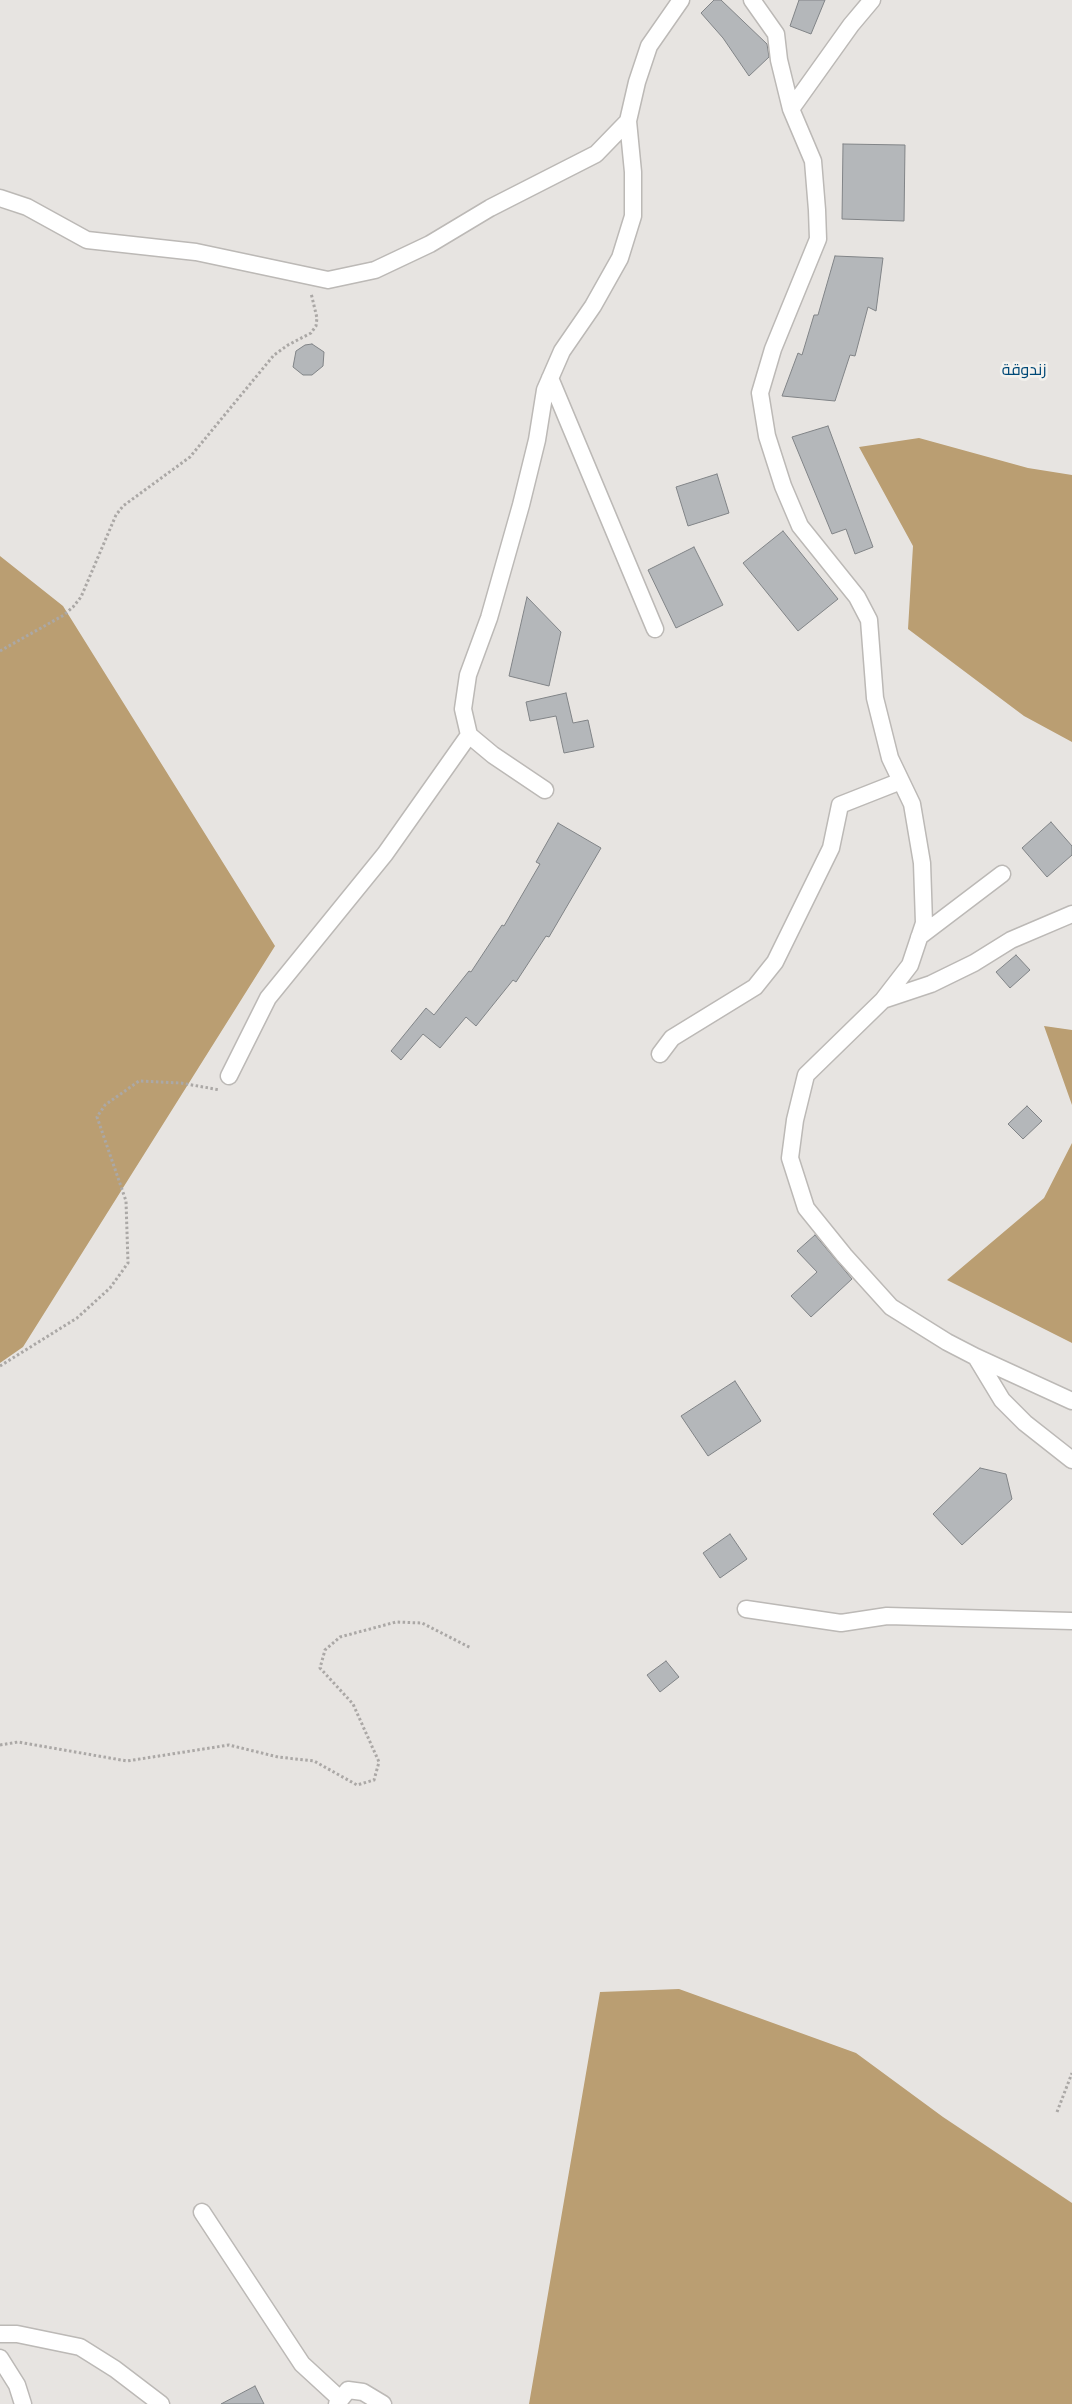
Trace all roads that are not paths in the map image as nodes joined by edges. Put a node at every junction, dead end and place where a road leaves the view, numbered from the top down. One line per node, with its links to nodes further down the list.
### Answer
1 (681, 0): 5 (street)
2 (752, 0): 4 (street)
3 (872, 0): 4 (street)
4 (791, 109): 10 (street)
5 (628, 121): 6 (street); 7 (street)
6 (0, 198)
7 (550, 378): 8 (street); 9 (street)
8 (655, 629)
9 (469, 735): 11 (street); 17 (street)
10 (901, 781): 14 (street); 16 (street)
11 (544, 790)
12 (1002, 874): 14 (street)
13 (1072, 914): 15 (street)
14 (919, 937): 15 (street)
15 (883, 1000): 18 (street)
16 (660, 1054)
17 (229, 1076)
18 (976, 1357): 19 (street); 20 (street)
19 (1072, 1401)
20 (1072, 1460)
21 (746, 1609): 22 (street)
22 (1072, 1621)
23 (202, 2212): 26 (street)
24 (0, 2334): 28 (street)
25 (0, 2358): 27 (street)
26 (338, 2401): 29 (street)
27 (23, 2404)
28 (161, 2404)
29 (382, 2404)

